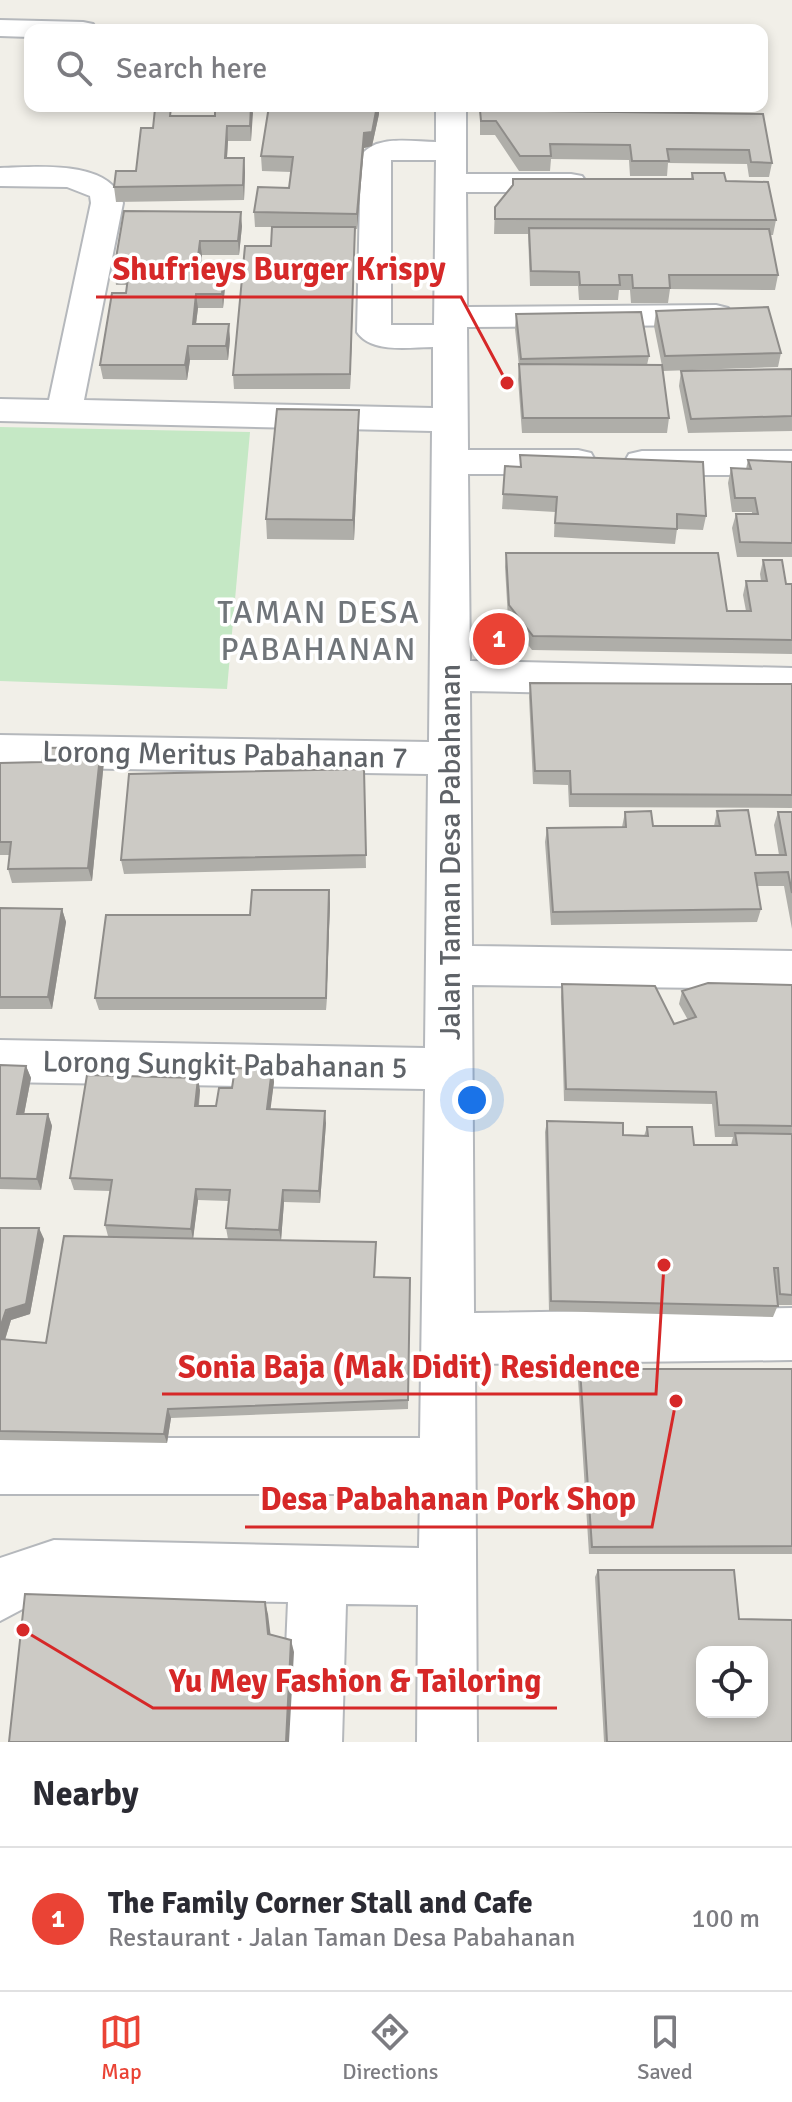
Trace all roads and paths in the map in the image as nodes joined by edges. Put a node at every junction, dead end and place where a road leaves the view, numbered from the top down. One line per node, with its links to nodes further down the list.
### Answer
1 (0, 28): 2 (street)
2 (24, 29)
3 (451, 112): 4 (street, Jalan Taman Desa Pabahanan)
4 (452, 167): 6 (street); 8 (street, Jalan Taman Desa Pabahanan); 8 (street)
5 (0, 177): 10 (street)
6 (596, 183)
7 (754, 314): 8 (street)
8 (452, 326): 11 (street, Jalan Taman Desa Pabahanan)
9 (0, 410): 10 (street)
10 (64, 412): 11 (street)
11 (452, 441): 12 (street); 13 (street, Jalan Taman Desa Pabahanan)
12 (792, 463)
13 (451, 676): 14 (street); 16 (street, Jalan Taman Desa Pabahanan)
14 (792, 683)
15 (0, 751): 16 (street, Lorong Meritus Pabahanan 7)
16 (451, 758): 17 (street, Jalan Taman Desa Pabahanan)
17 (450, 965): 18 (street); 20 (street, Jalan Taman Desa Pabahanan)
18 (792, 970)
19 (0, 1061): 20 (street, Lorong Sungkit Pabahanan 5)
20 (449, 1069): 22 (street, Jalan Taman Desa Pabahanan)
21 (792, 1334): 22 (street)
22 (448, 1339): 24 (street, Jalan Taman Desa Pabahanan)
23 (0, 1466): 24 (street)
24 (448, 1466): 26 (street, Jalan Taman Desa Pabahanan)
25 (318, 1574): 26 (street); 27 (street); 28 (street)
26 (448, 1577): 29 (street, Jalan Taman Desa Pabahanan)
27 (0, 1592)
28 (312, 1742)
29 (447, 1742)

